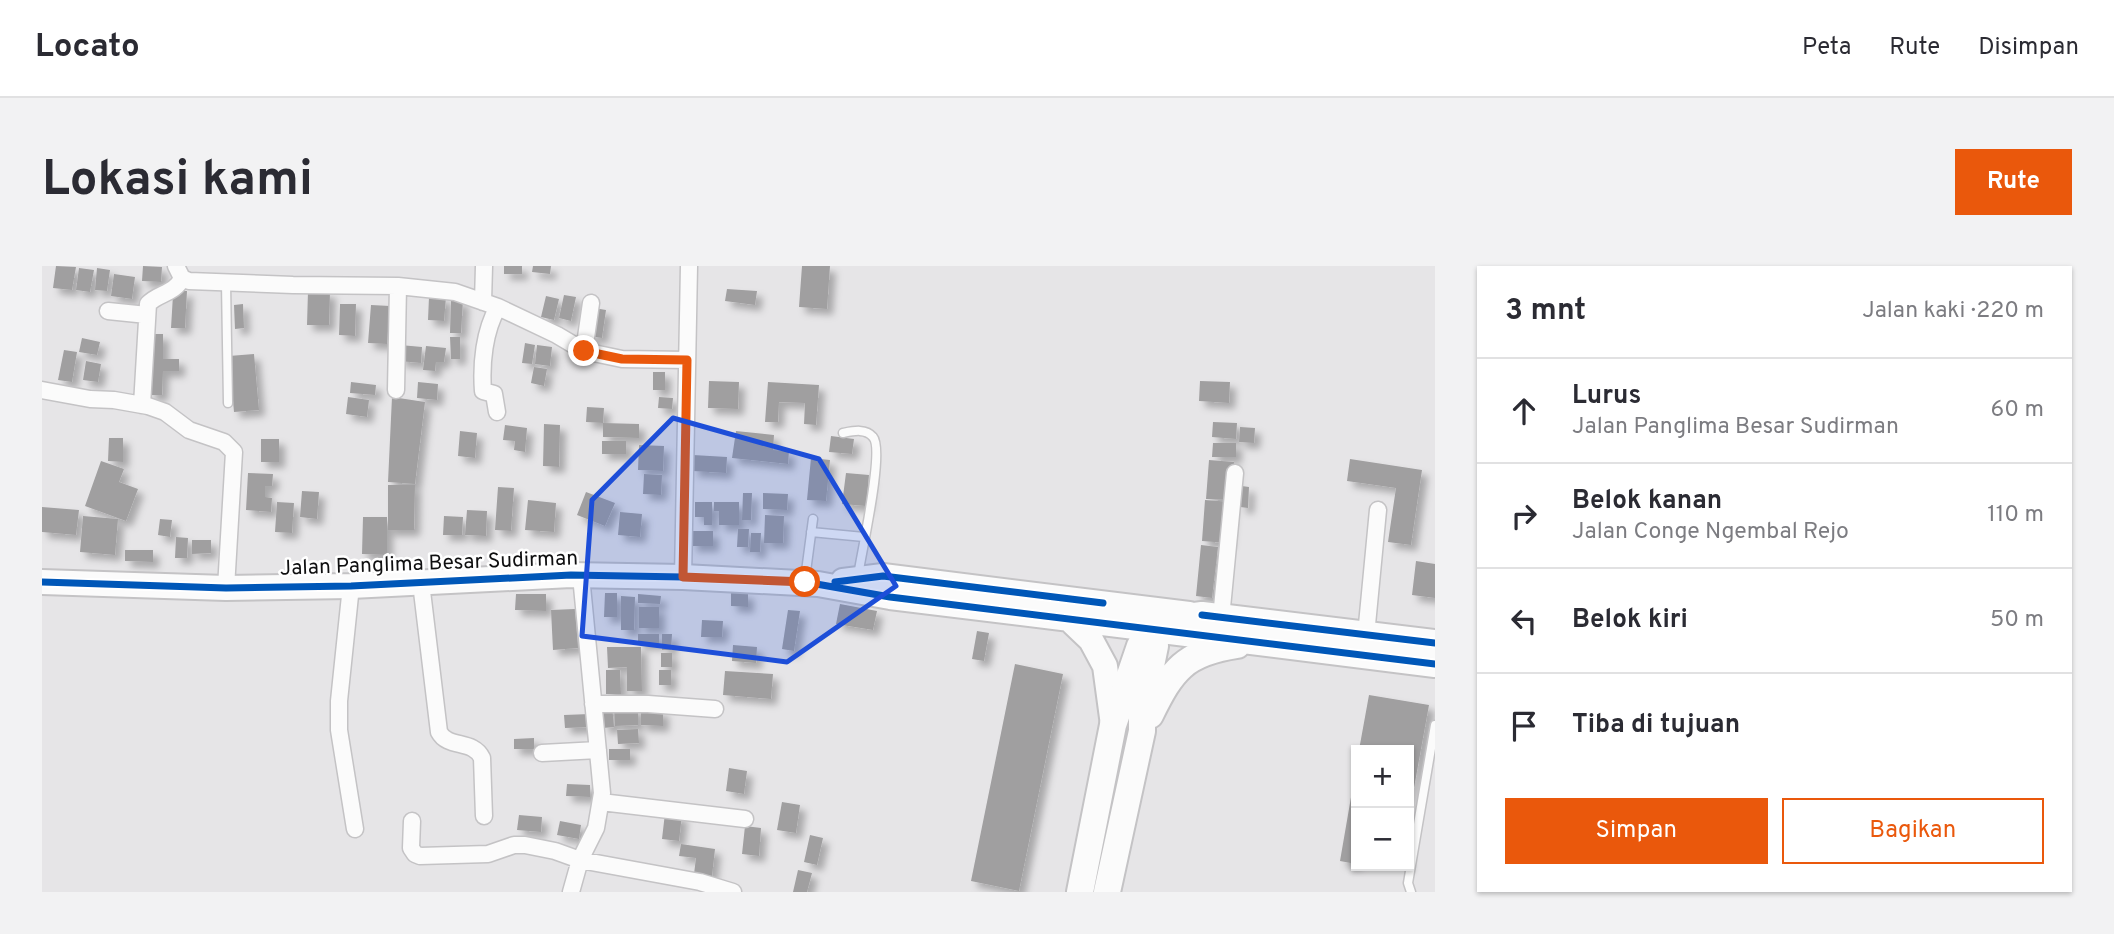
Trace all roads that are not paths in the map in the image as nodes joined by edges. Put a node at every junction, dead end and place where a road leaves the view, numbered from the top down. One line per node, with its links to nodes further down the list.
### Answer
1 (484, 266): 7 (street)
2 (689, 266): 11 (street)
3 (179, 272): 4 (street); 9 (street)
4 (226, 283): 5 (street); 14 (lane)
5 (398, 286): 7 (street); 13 (street)
6 (591, 303): 10 (street)
7 (491, 304): 10 (street); 16 (street)
8 (108, 311): 9 (street)
9 (147, 315): 15 (street)
10 (584, 351): 11 (street)
11 (687, 360): 24 (street)
12 (42, 390): 15 (street)
13 (396, 390)
14 (228, 403)
15 (142, 405): 30 (street)
16 (497, 412)
17 (843, 433): 22 (lane)
18 (1235, 473): 32 (street)
19 (1378, 510): 35 (street)
20 (813, 519): 21 (lane)
21 (811, 532): 22 (lane); 28 (lane)
22 (864, 537): 25 (lane)
23 (582, 576): 24 (main road, Jalan Panglima Besar Sudirman); 27 (main road, Jalan Panglima Besar Sudirman); 39 (street)
24 (683, 577): 28 (main road, Jalan Panglima Besar Sudirman)
25 (857, 579): 28 (main road, Jalan Panglima Besar Sudirman); 31 (main road, Jalan Panglima Besar Sudirman)
26 (42, 582): 30 (main road, Jalan Panglima Besar Sudirman)
27 (421, 583): 29 (main road, Jalan Panglima Besar Sudirman); 47 (street)
28 (811, 583): 33 (main road, Jalan Panglima Besar Sudirman)
29 (351, 586): 30 (main road, Jalan Panglima Besar Sudirman); 50 (street)
30 (226, 588)
31 (1103, 603): 32 (main road, Jalan Panglima Besar Sudirman); 34 (main road)
32 (1211, 617): 34 (highway); 35 (highway)
33 (1069, 619): 34 (main road, Jalan Panglima Besar Sudirman); 41 (main road)
34 (1151, 629): 36 (highway); 41 (highway); 43 (highway)
35 (1366, 635): 37 (highway)
36 (1259, 642): 38 (highway); 43 (highway)
37 (1435, 643)
38 (1435, 664)
39 (593, 704): 40 (street); 44 (street)
40 (715, 709)
41 (1113, 725): 54 (highway)
42 (1435, 725): 56 (lane)
43 (1142, 731): 55 (highway)
44 (598, 750): 45 (street); 46 (street)
45 (542, 753)
46 (601, 802): 48 (street); 51 (street)
47 (484, 816)
48 (745, 819)
49 (412, 821): 51 (street)
50 (355, 829)
51 (580, 860): 52 (street); 53 (street)
52 (571, 892)
53 (733, 892)
54 (1080, 892)
55 (1107, 892)
56 (1411, 892)

